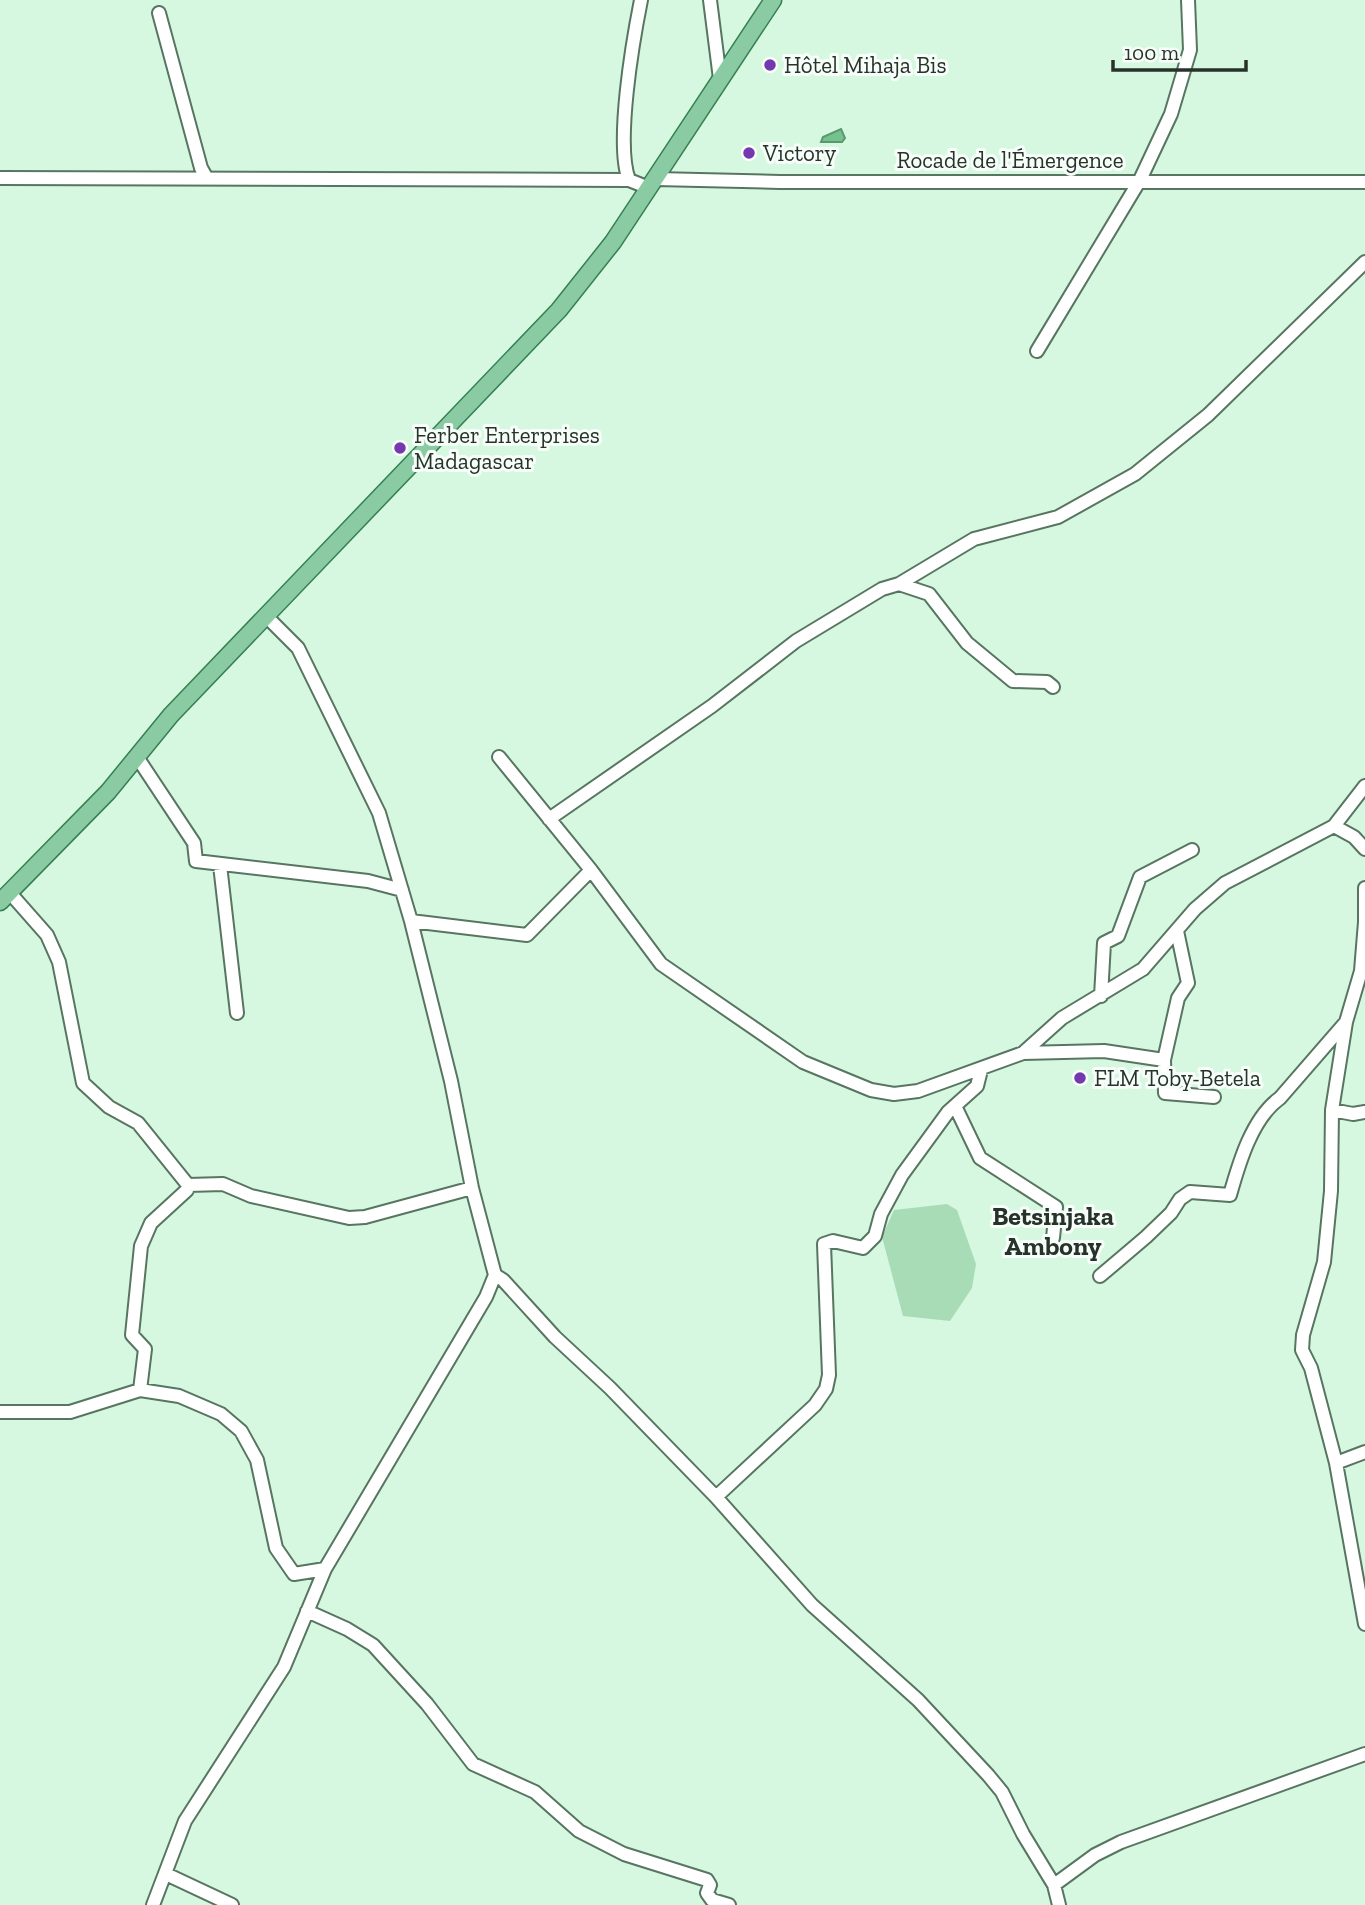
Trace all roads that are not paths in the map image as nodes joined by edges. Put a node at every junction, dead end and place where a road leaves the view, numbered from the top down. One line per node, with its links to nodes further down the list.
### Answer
1 (641, 0): 9 (street)
2 (710, 0): 6 (street)
3 (773, 0): 6 (main road)
4 (1188, 0): 10 (street)
5 (159, 13): 7 (street)
6 (720, 79): 12 (main road)
7 (206, 177): 8 (street); 9 (street)
8 (0, 178)
9 (629, 180): 12 (street)
10 (1140, 180): 11 (street, Rocade de l'Émergence); 12 (street, Rocade de l'Émergence); 14 (street)
11 (1365, 181)
12 (652, 184): 16 (main road)
13 (1365, 262): 15 (street)
14 (1037, 351)
15 (899, 584): 17 (street); 21 (street)
16 (267, 617): 18 (main road); 28 (street)
17 (1054, 687)
18 (137, 757): 25 (street); 29 (main road)
19 (499, 757): 21 (street)
20 (1365, 786): 22 (street)
21 (550, 819): 26 (street)
22 (1334, 826): 23 (street); 32 (street)
23 (1365, 849)
24 (1192, 850): 33 (street)
25 (220, 865): 28 (street); 34 (street)
26 (591, 870): 30 (street); 38 (street)
27 (1365, 888): 31 (street)
28 (402, 890): 30 (street)
29 (4, 894): 43 (street)
30 (411, 921): 44 (street)
31 (1365, 921): 35 (street)
32 (1177, 931): 33 (street); 37 (street)
33 (1101, 996): 36 (street)
34 (237, 1013)
35 (1346, 1022): 41 (street); 47 (street)
36 (1023, 1053): 37 (street); 38 (street)
37 (1164, 1060): 39 (street)
38 (981, 1070): 40 (street)
39 (1214, 1097)
40 (956, 1108): 45 (street); 52 (street)
41 (1332, 1110): 42 (street); 51 (street)
42 (1365, 1112)
43 (188, 1185): 44 (street); 48 (street)
44 (472, 1188): 46 (street)
45 (1053, 1238)
46 (495, 1275): 52 (street); 53 (street)
47 (1100, 1276)
48 (140, 1390): 49 (street); 53 (street)
49 (0, 1412)
50 (1365, 1452): 51 (street)
51 (1336, 1463): 55 (street)
52 (716, 1497): 58 (street)
53 (325, 1569): 54 (street)
54 (307, 1611): 57 (street); 61 (street)
55 (1365, 1624)
56 (1365, 1754): 58 (street)
57 (166, 1874): 59 (street); 60 (street)
58 (1055, 1885): 62 (street)
59 (153, 1905)
60 (232, 1905)
61 (729, 1905)
62 (1061, 1905): 63 (street)
63 (1070, 1905)

